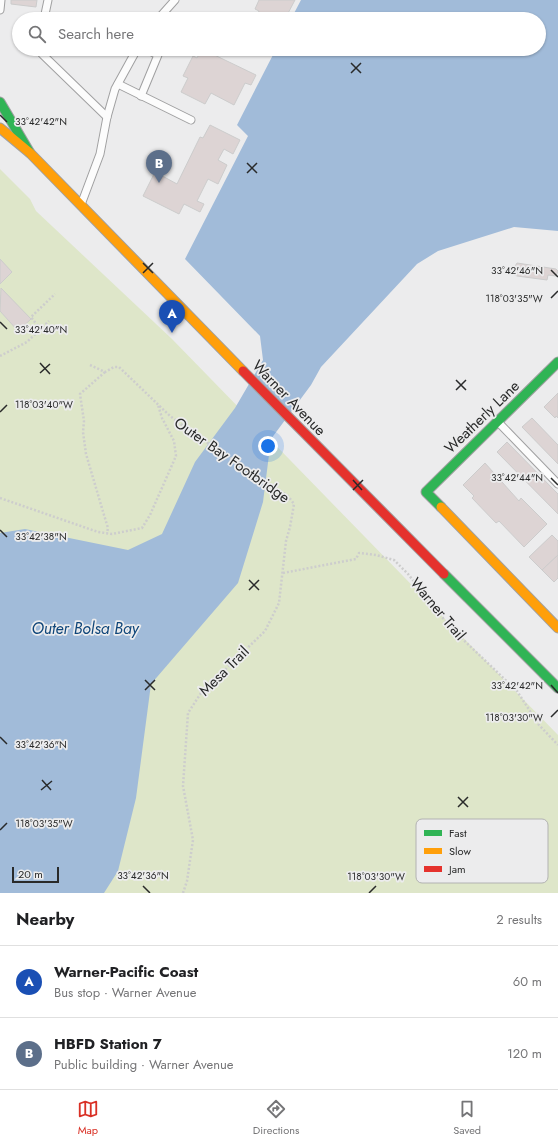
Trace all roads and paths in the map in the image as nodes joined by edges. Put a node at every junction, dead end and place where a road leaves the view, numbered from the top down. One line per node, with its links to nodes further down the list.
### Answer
1 (1, 0): 4 (lane)
2 (48, 0): 5 (lane)
3 (175, 0): 6 (lane)
4 (0, 10)
5 (45, 12)
6 (164, 12)
7 (44, 56): 13 (lane)
8 (133, 56): 10 (lane)
9 (158, 56): 11 (lane)
10 (118, 84): 11 (lane); 13 (lane)
11 (141, 96): 14 (lane)
12 (0, 102): 16 (main road)
13 (107, 117): 17 (lane)
14 (191, 120)
15 (0, 128): 16 (main road, Warner Avenue)
16 (30, 154): 17 (main road, Warner Avenue)
17 (81, 205): 33 (main road, Warner Avenue)
18 (55, 294): 20 (path)
19 (49, 321): 20 (path)
20 (40, 329): 21 (path)
21 (0, 356)
22 (558, 362): 26 (main road, Weatherly Lane)
23 (90, 365): 24 (path)
24 (105, 372): 25 (path, Outer Bay Footbridge); 30 (path)
25 (158, 404): 29 (path, Outer Bay Footbridge); 30 (path)
26 (498, 421): 27 (lane); 32 (main road, Weatherly Lane)
27 (558, 484)
28 (0, 498): 30 (path)
29 (290, 527): 31 (path, Mesa Trail)
30 (106, 533)
31 (283, 573): 34 (path, Warner Trail); 35 (path, Mesa Trail)
32 (558, 628)
33 (558, 688)
34 (558, 745)
35 (183, 893)

